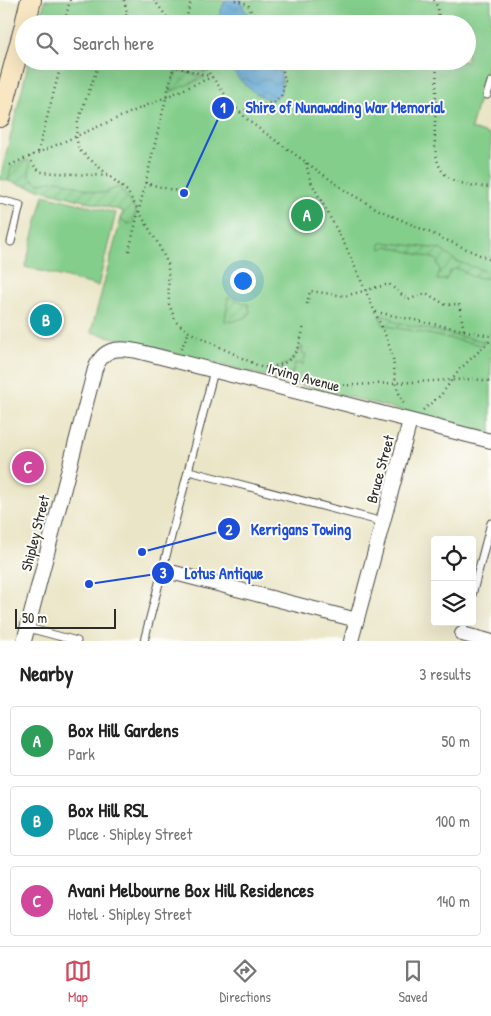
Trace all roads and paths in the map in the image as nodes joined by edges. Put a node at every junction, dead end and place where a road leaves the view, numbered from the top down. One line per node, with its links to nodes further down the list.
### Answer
1 (30, 0): 8 (street)
2 (70, 0): 9 (path)
3 (124, 0): 10 (path)
4 (154, 0): 11 (path)
5 (191, 0): 12 (path)
6 (235, 0): 13 (path)
7 (434, 0): 14 (path)
8 (27, 15)
9 (66, 15)
10 (126, 15)
11 (165, 15)
12 (187, 15)
13 (254, 15)
14 (438, 15)
15 (9, 48): 28 (street)
16 (60, 70): 30 (path)
17 (97, 70): 29 (path)
18 (173, 70): 26 (path)
19 (185, 70): 23 (path)
20 (207, 70): 23 (path)
21 (283, 70): 27 (path)
22 (437, 70): 36 (path)
23 (212, 77): 26 (path); 27 (path)
24 (491, 82): 25 (lane)
25 (487, 95)
26 (167, 96): 29 (path); 35 (path)
27 (240, 112): 32 (path)
28 (0, 117)
29 (76, 136): 30 (path); 34 (path)
30 (38, 152): 31 (path)
31 (28, 157): 33 (path); 34 (path)
32 (306, 163): 42 (path); 43 (path)
33 (10, 165)
34 (110, 176): 39 (path)
35 (145, 182): 37 (path); 39 (path)
36 (491, 187)
37 (177, 191)
38 (0, 200): 40 (lane)
39 (138, 211): 41 (path); 48 (path)
40 (11, 242)
41 (129, 251)
42 (491, 260)
43 (366, 289): 44 (path); 45 (path); 47 (path)
44 (307, 304)
45 (376, 312): 47 (path); 58 (path)
46 (304, 325): 53 (path)
47 (464, 331): 49 (path)
48 (189, 332): 52 (path); 53 (path)
49 (491, 336)
50 (491, 340): 56 (path)
51 (108, 351): 52 (street, Irving Avenue); 71 (street, Shipley Street)
52 (175, 360): 54 (street, Irving Avenue)
53 (263, 368): 55 (path)
54 (214, 370): 61 (street, Irving Avenue); 63 (lane)
55 (271, 371)
56 (451, 380): 57 (path); 58 (path); 60 (path)
57 (491, 382)
58 (396, 383): 59 (path); 61 (path)
59 (330, 386)
60 (420, 411)
61 (408, 415): 62 (street, Irving Avenue); 64 (street, Bruce Street)
62 (491, 441)
63 (189, 471): 64 (lane); 67 (lane)
64 (382, 522): 69 (street, Bruce Street)
65 (491, 524): 66 (lane)
66 (489, 541): 68 (lane)
67 (163, 570): 69 (street); 73 (lane)
68 (476, 582)
69 (357, 620): 74 (street, Bruce Street)
70 (464, 628): 75 (street)
71 (26, 634): 72 (lane)
72 (77, 641)
73 (144, 641)
74 (351, 641)
75 (489, 641)

